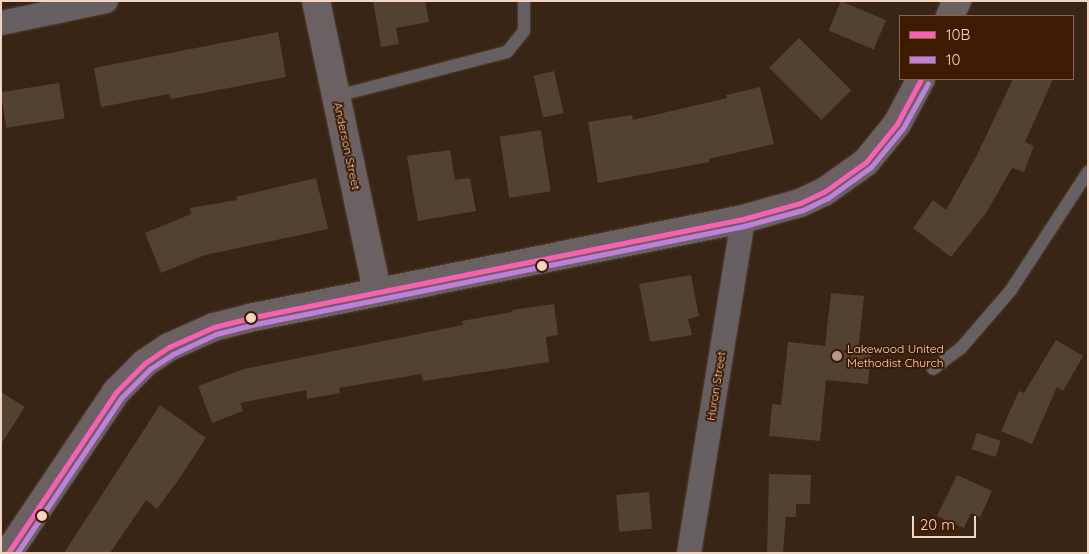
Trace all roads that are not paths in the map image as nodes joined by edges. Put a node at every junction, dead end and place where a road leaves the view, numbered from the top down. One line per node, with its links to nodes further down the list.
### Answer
1 (106, 1): 6 (street)
2 (316, 1): 8 (street, Anderson Street)
3 (524, 1): 8 (lane)
4 (957, 1): 5 (street)
5 (950, 15)
6 (1, 23)
7 (920, 80): 10 (street)
8 (337, 96): 11 (street, Anderson Street)
9 (1088, 172): 12 (lane)
10 (743, 219): 11 (street); 14 (street, Huron Street)
11 (377, 291): 13 (street)
12 (932, 369)
13 (8, 553)
14 (688, 553)

